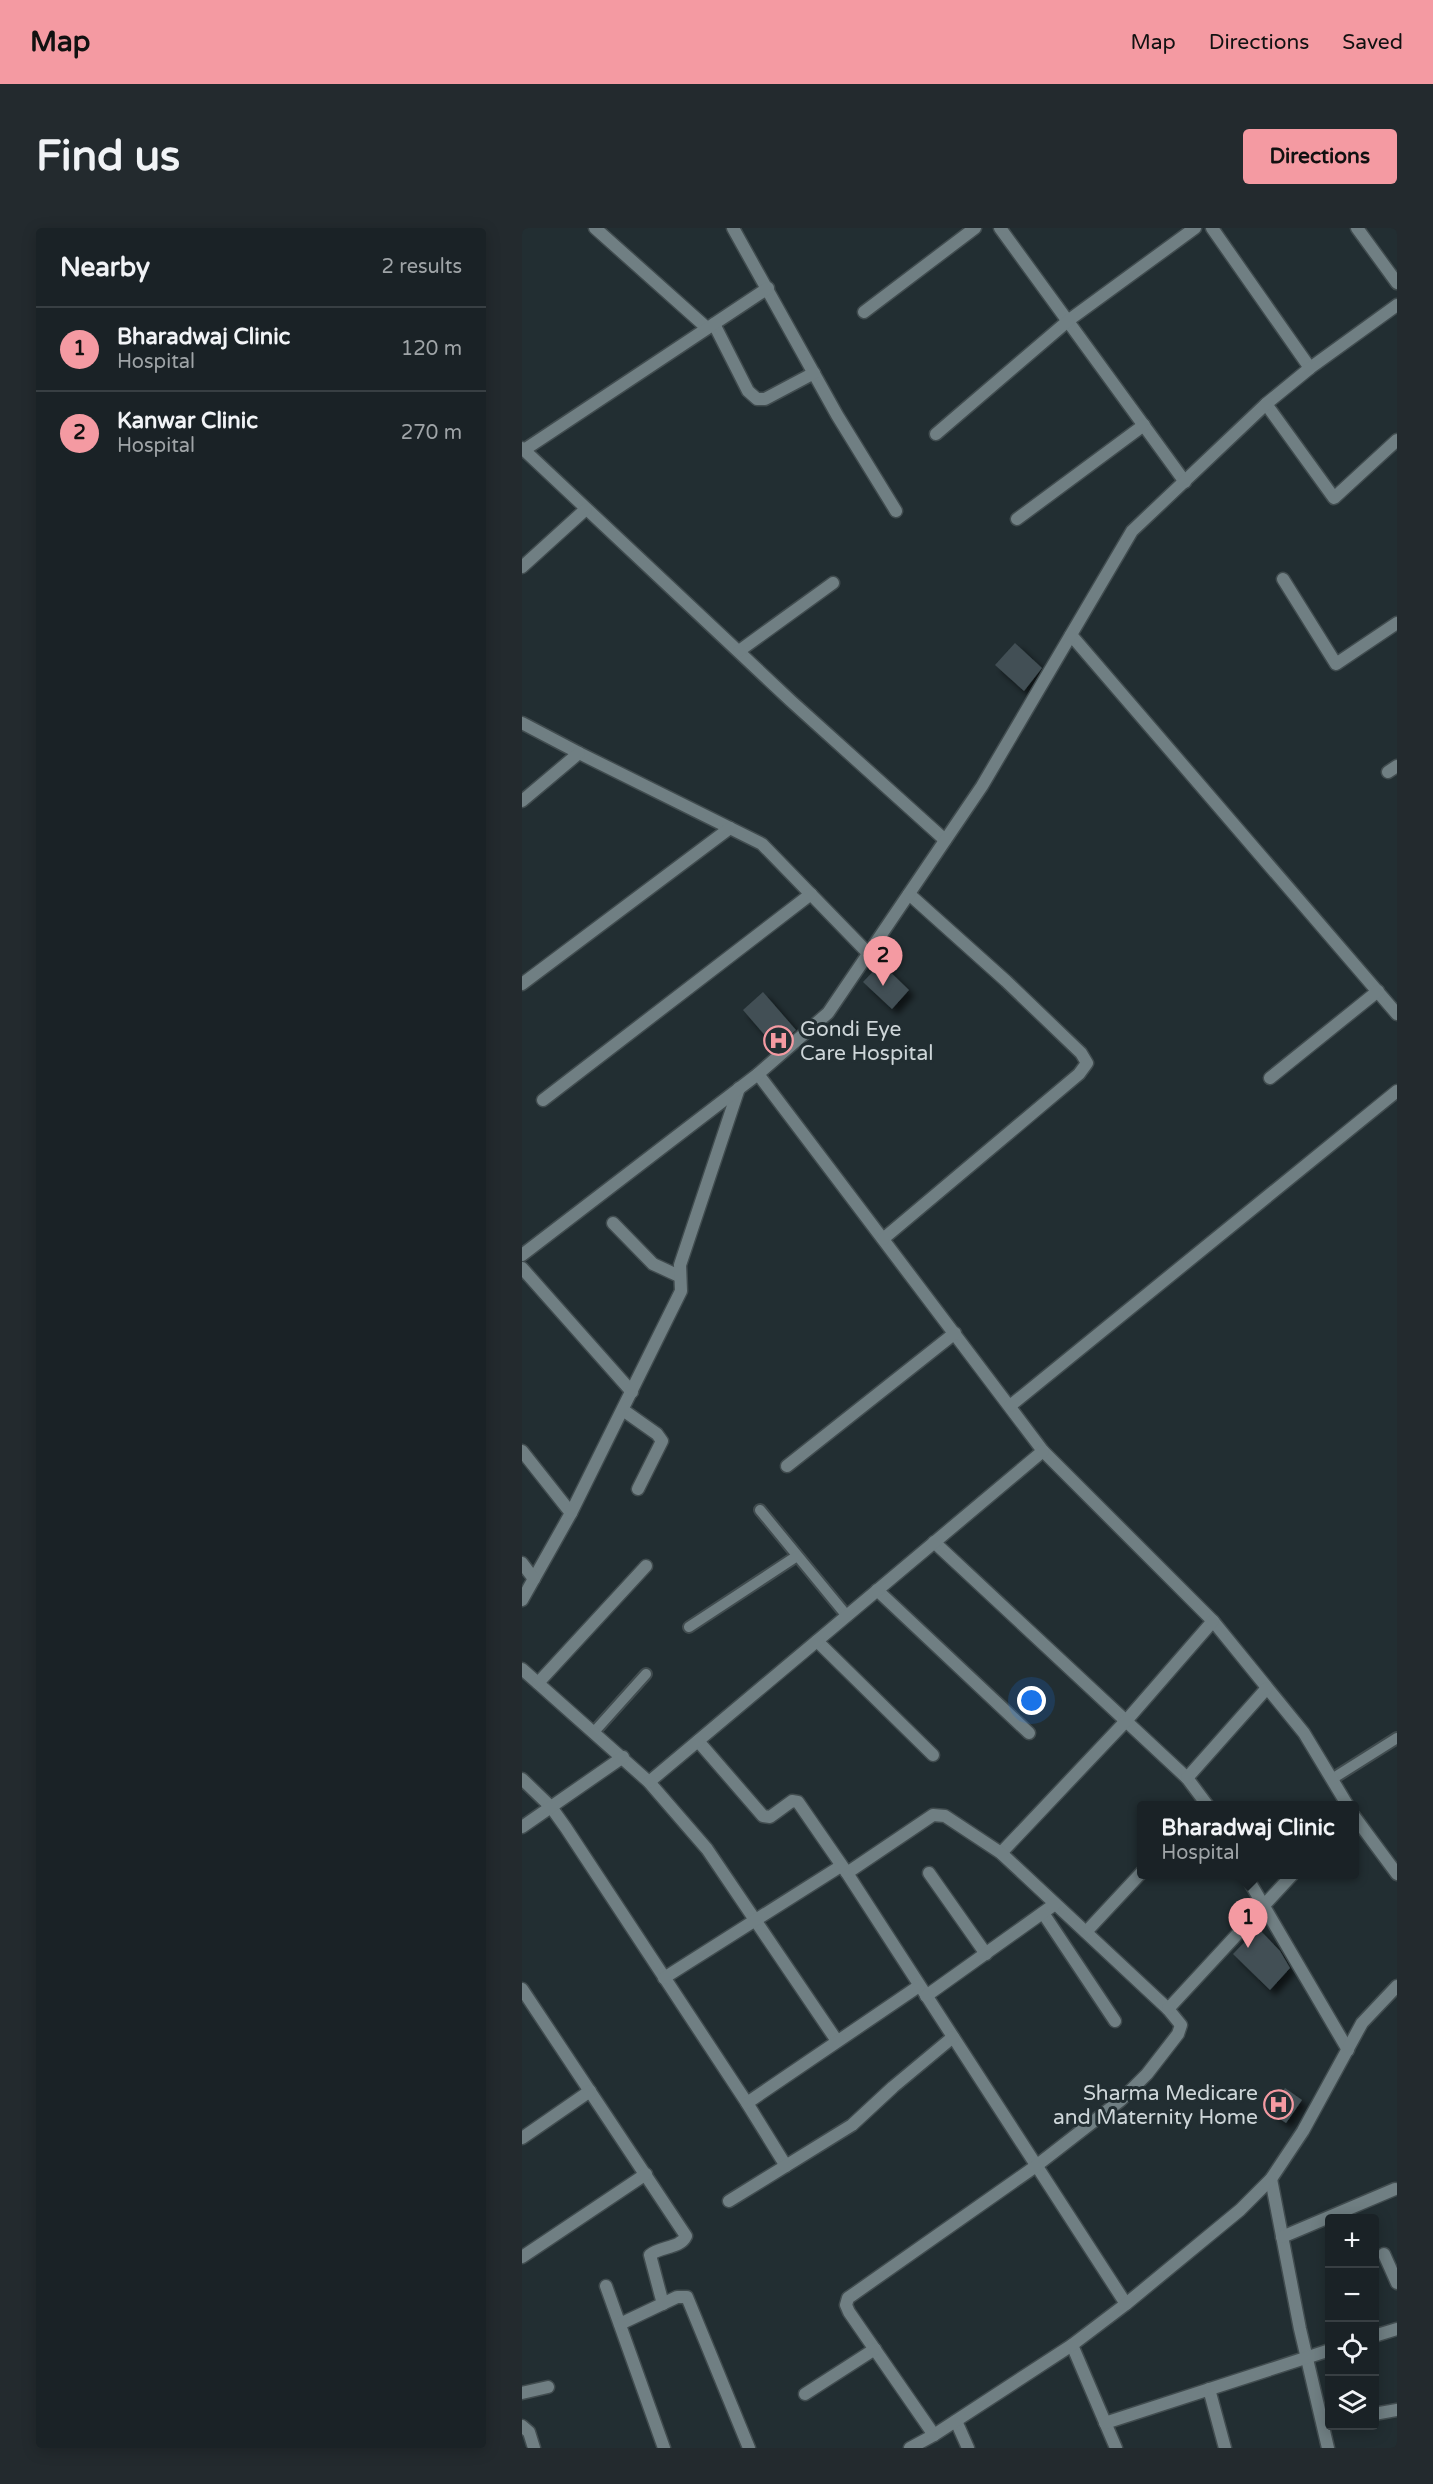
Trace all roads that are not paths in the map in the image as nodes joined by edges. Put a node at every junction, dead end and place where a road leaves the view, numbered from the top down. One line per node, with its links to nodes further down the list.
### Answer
1 (595, 228): 13 (street)
2 (732, 228): 9 (street)
3 (975, 228): 11 (street)
4 (1000, 228): 12 (street)
5 (1195, 228): 12 (street)
6 (1212, 228): 14 (street)
7 (1357, 228): 8 (street)
8 (1397, 283)
9 (768, 288): 13 (street); 15 (street)
10 (1397, 305): 14 (street)
11 (864, 312)
12 (1069, 320): 17 (street); 18 (street)
13 (710, 326): 15 (street); 20 (street)
14 (1310, 368): 16 (street)
15 (814, 373): 23 (street)
16 (1266, 404): 19 (street); 21 (street)
17 (1144, 424): 21 (street); 24 (street)
18 (936, 434)
19 (1397, 440)
20 (523, 449): 22 (street)
21 (1185, 482): 29 (street)
22 (586, 509): 25 (street); 30 (street)
23 (896, 511)
24 (1017, 519)
25 (522, 567)
26 (1283, 579): 28 (street)
27 (833, 583): 30 (street)
28 (1397, 622)
29 (1071, 635): 35 (street); 40 (street)
30 (739, 651): 35 (street)
31 (522, 723): 32 (street)
32 (579, 753): 33 (street); 34 (street)
33 (522, 801)
34 (730, 828): 36 (street); 39 (street)
35 (945, 840): 37 (street)
36 (811, 894): 38 (street); 46 (street)
37 (909, 894): 38 (street); 48 (street)
38 (868, 953): 42 (street)
39 (522, 984)
40 (1378, 991): 41 (street); 43 (street)
41 (1397, 1014)
42 (758, 1074): 44 (street); 48 (street)
43 (1269, 1078)
44 (739, 1088): 49 (street); 51 (street)
45 (1397, 1092): 54 (street)
46 (543, 1100)
47 (613, 1223): 51 (street)
48 (883, 1239): 52 (street)
49 (522, 1255)
50 (522, 1268): 53 (street)
51 (679, 1276): 53 (street)
52 (955, 1333): 54 (street); 58 (street)
53 (632, 1392): 55 (street)
54 (1010, 1406): 57 (street)
55 (623, 1410): 59 (street); 61 (street)
56 (522, 1451): 61 (street)
57 (1043, 1451): 62 (street); 70 (street)
58 (787, 1467)
59 (638, 1489)
60 (760, 1510): 63 (lane)
61 (571, 1513): 66 (street)
62 (934, 1542): 67 (street); 77 (street)
63 (797, 1556): 69 (lane); 71 (lane)
64 (522, 1563): 66 (street)
65 (646, 1566): 75 (street)
66 (534, 1579): 68 (street)
67 (878, 1590): 69 (street); 79 (street)
68 (522, 1600)
69 (847, 1616): 72 (street)
70 (1213, 1621): 76 (street); 77 (street)
71 (689, 1627)
72 (817, 1641): 81 (street); 82 (street)
73 (522, 1668): 75 (street)
74 (646, 1674): 78 (lane)
75 (538, 1683): 78 (street)
76 (1267, 1688): 84 (street); 86 (street)
77 (1126, 1720): 84 (street); 93 (street)
78 (594, 1732): 83 (street)
79 (1029, 1733)
80 (1397, 1738): 86 (lane)
81 (698, 1742): 87 (street); 94 (street)
82 (933, 1755)
83 (623, 1757): 87 (street); 90 (street)
84 (1187, 1778): 88 (street)
85 (522, 1779): 90 (street)
86 (1332, 1779): 89 (street)
87 (650, 1782): 103 (street)
88 (1203, 1801)
89 (1345, 1801)
90 (551, 1807): 92 (street); 106 (street)
91 (1359, 1823): 96 (street)
92 (522, 1827)
93 (1001, 1853): 94 (street); 100 (street)
94 (844, 1869): 103 (street); 109 (street)
95 (928, 1873): 105 (street)
96 (1397, 1874)
97 (1137, 1877): 104 (street)
98 (1247, 1879): 101 (street)
99 (1289, 1879): 101 (street)
100 (1055, 1904): 102 (street); 104 (street)
101 (1263, 1908): 110 (street); 114 (street)
102 (1043, 1913): 105 (street); 111 (street)
103 (755, 1920): 106 (street); 113 (street)
104 (1086, 1932): 110 (street)
105 (986, 1954): 109 (street)
106 (664, 1978): 116 (street)
107 (1397, 1986): 114 (street)
108 (522, 1989): 115 (street)
109 (922, 1991): 112 (street); 113 (street)
110 (1168, 2009): 119 (street)
111 (1115, 2021)
112 (953, 2037): 118 (street); 119 (street)
113 (837, 2041): 116 (street)
114 (1348, 2050): 121 (street)
115 (590, 2091): 117 (street); 120 (street)
116 (747, 2103): 118 (street)
117 (522, 2138)
118 (786, 2166): 123 (street)
119 (1036, 2166): 130 (street); 135 (street)
120 (646, 2174): 126 (street); 129 (street)
121 (1270, 2179): 124 (street); 130 (street)
122 (1395, 2189): 124 (street)
123 (729, 2201)
124 (1282, 2237): 137 (street)
125 (1384, 2253): 127 (street)
126 (522, 2257)
127 (1397, 2283)
128 (606, 2286): 131 (street)
129 (663, 2304): 131 (street); 152 (street)
130 (1126, 2304): 134 (street)
131 (620, 2324): 151 (street)
132 (1397, 2329): 133 (street)
133 (1379, 2334)
134 (1072, 2345): 145 (street); 146 (street)
135 (875, 2349): 141 (street); 149 (street)
136 (1325, 2351): 137 (street)
137 (1307, 2357): 139 (street); 144 (street)
138 (548, 2387): 140 (street)
139 (1209, 2389): 146 (street); 156 (street)
140 (522, 2393)
141 (806, 2394)
142 (1397, 2410): 143 (street)
143 (1379, 2413)
144 (1325, 2418)
145 (956, 2421): 149 (street); 154 (street)
146 (1105, 2423): 155 (street)
147 (522, 2426): 150 (street)
148 (1327, 2430): 157 (street)
149 (934, 2435): 153 (street)
150 (534, 2448)
151 (664, 2448)
152 (749, 2448)
153 (910, 2448)
154 (968, 2448)
155 (1116, 2448)
156 (1225, 2448)
157 (1328, 2448)

